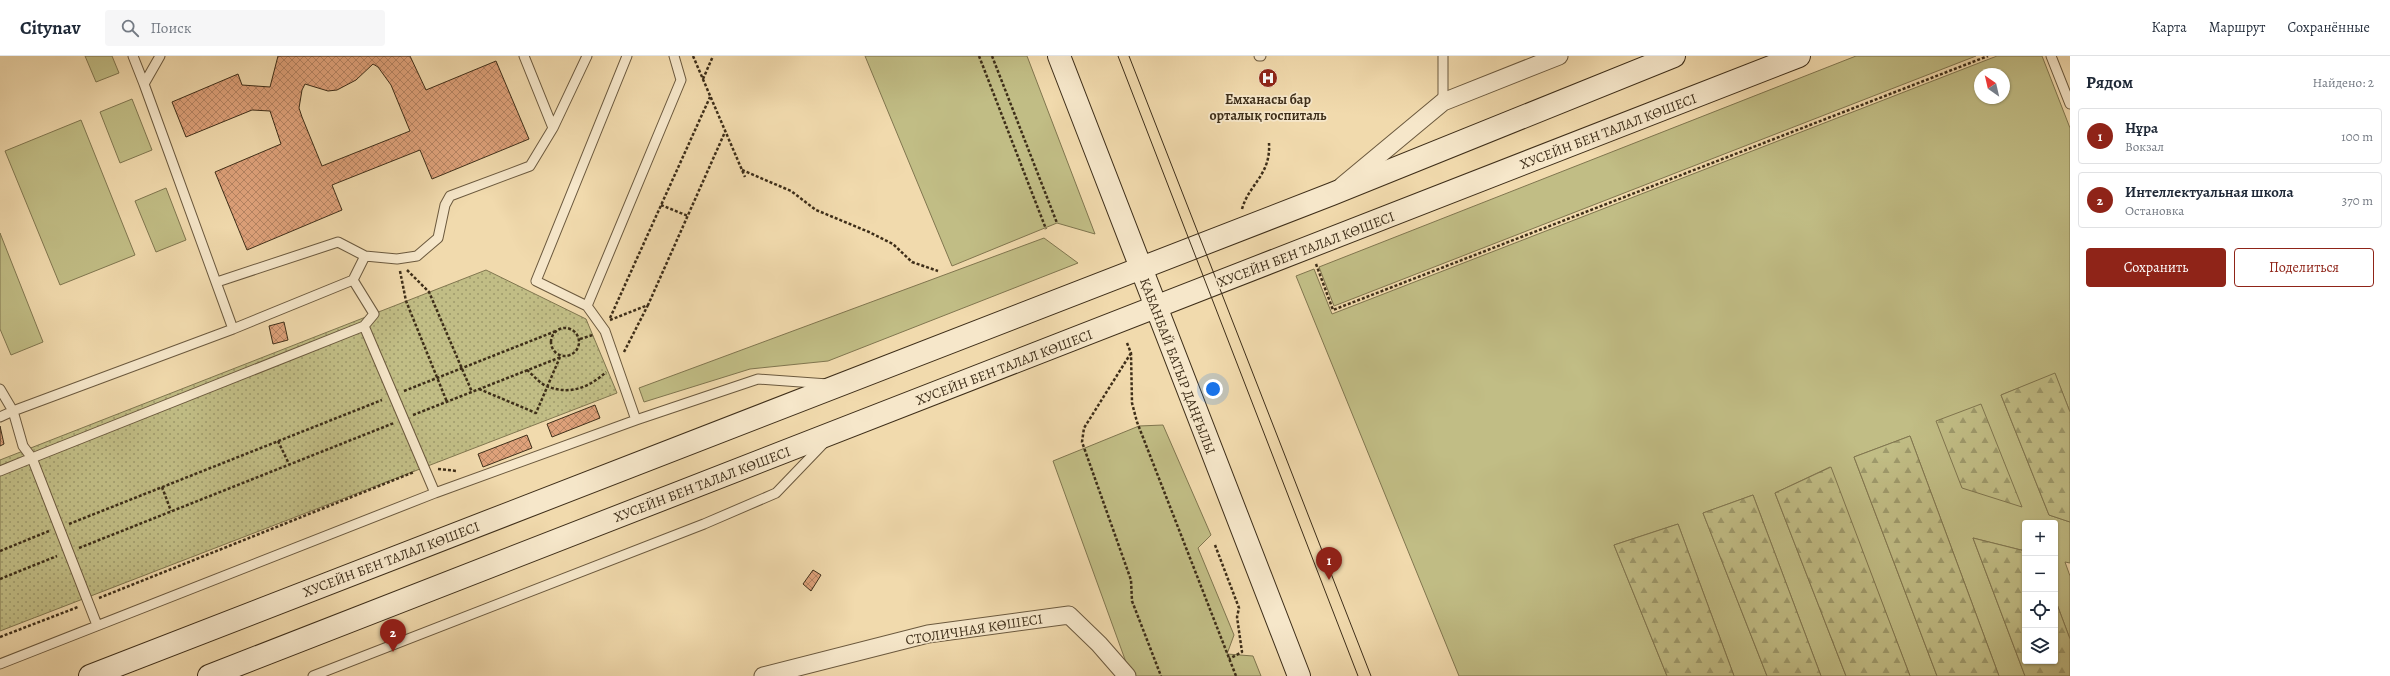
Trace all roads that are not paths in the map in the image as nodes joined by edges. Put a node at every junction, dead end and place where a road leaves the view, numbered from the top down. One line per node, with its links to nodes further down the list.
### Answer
1 (133, 56): 13 (lane)
2 (160, 56): 13 (lane)
3 (524, 56): 16 (lane)
4 (587, 56): 16 (lane)
5 (627, 56): 22 (lane)
6 (674, 56): 22 (lane)
7 (1059, 56): 19 (street, ҚАБАНБАЙ БАТЫР ДАҢҒЫЛЫ)
8 (1443, 56): 14 (lane)
9 (1559, 56): 14 (street)
10 (1674, 56): 17 (street, ХУСЕЙН БЕН ТАЛАЛ КӨШЕСІ)
11 (1799, 56): 23 (street, ХУСЕЙН БЕН ТАЛАЛ КӨШЕСІ)
12 (2051, 56): 15 (lane)
13 (144, 84): 21 (lane)
14 (1443, 102): 17 (street)
15 (2070, 104)
16 (553, 128): 18 (lane)
17 (1332, 194): 19 (street, ХУСЕЙН БЕН ТАЛАЛ КӨШЕСІ)
18 (365, 256): 20 (lane); 21 (lane)
19 (1140, 268): 23 (street, ҚАБАНБАЙ БАТЫР ДАҢҒЫЛЫ); 26 (street, ХУСЕЙН БЕН ТАЛАЛ КӨШЕСІ)
20 (353, 280): 24 (lane); 25 (lane)
21 (217, 282): 25 (lane)
22 (587, 306): 30 (lane)
23 (1155, 308): 31 (street, ХУСЕЙН БЕН ТАЛАЛ КӨШЕСІ); 42 (street, ҚАБАНБАЙ БАТЫР ДАҢҒЫЛЫ)
24 (364, 326): 32 (lane); 34 (lane)
25 (233, 329): 28 (lane)
26 (841, 384): 30 (lane); 37 (street, ХУСЕЙН БЕН ТАЛАЛ КӨШЕСІ)
27 (0, 389): 28 (lane)
28 (13, 411): 29 (lane); 32 (lane)
29 (0, 417)
30 (636, 420): 34 (lane)
31 (834, 433): 38 (street, ХУСЕЙН БЕН ТАЛАЛ КӨШЕСІ); 39 (lane)
32 (32, 458): 33 (lane); 35 (lane)
33 (0, 471)
34 (435, 493): 35 (lane)
35 (96, 625): 36 (lane)
36 (0, 664)
37 (90, 676)
38 (209, 676)
39 (313, 676)
40 (763, 676): 41 (street, СТОЛИЧНАЯ КӨШЕСІ)
41 (1127, 676)
42 (1299, 676)

